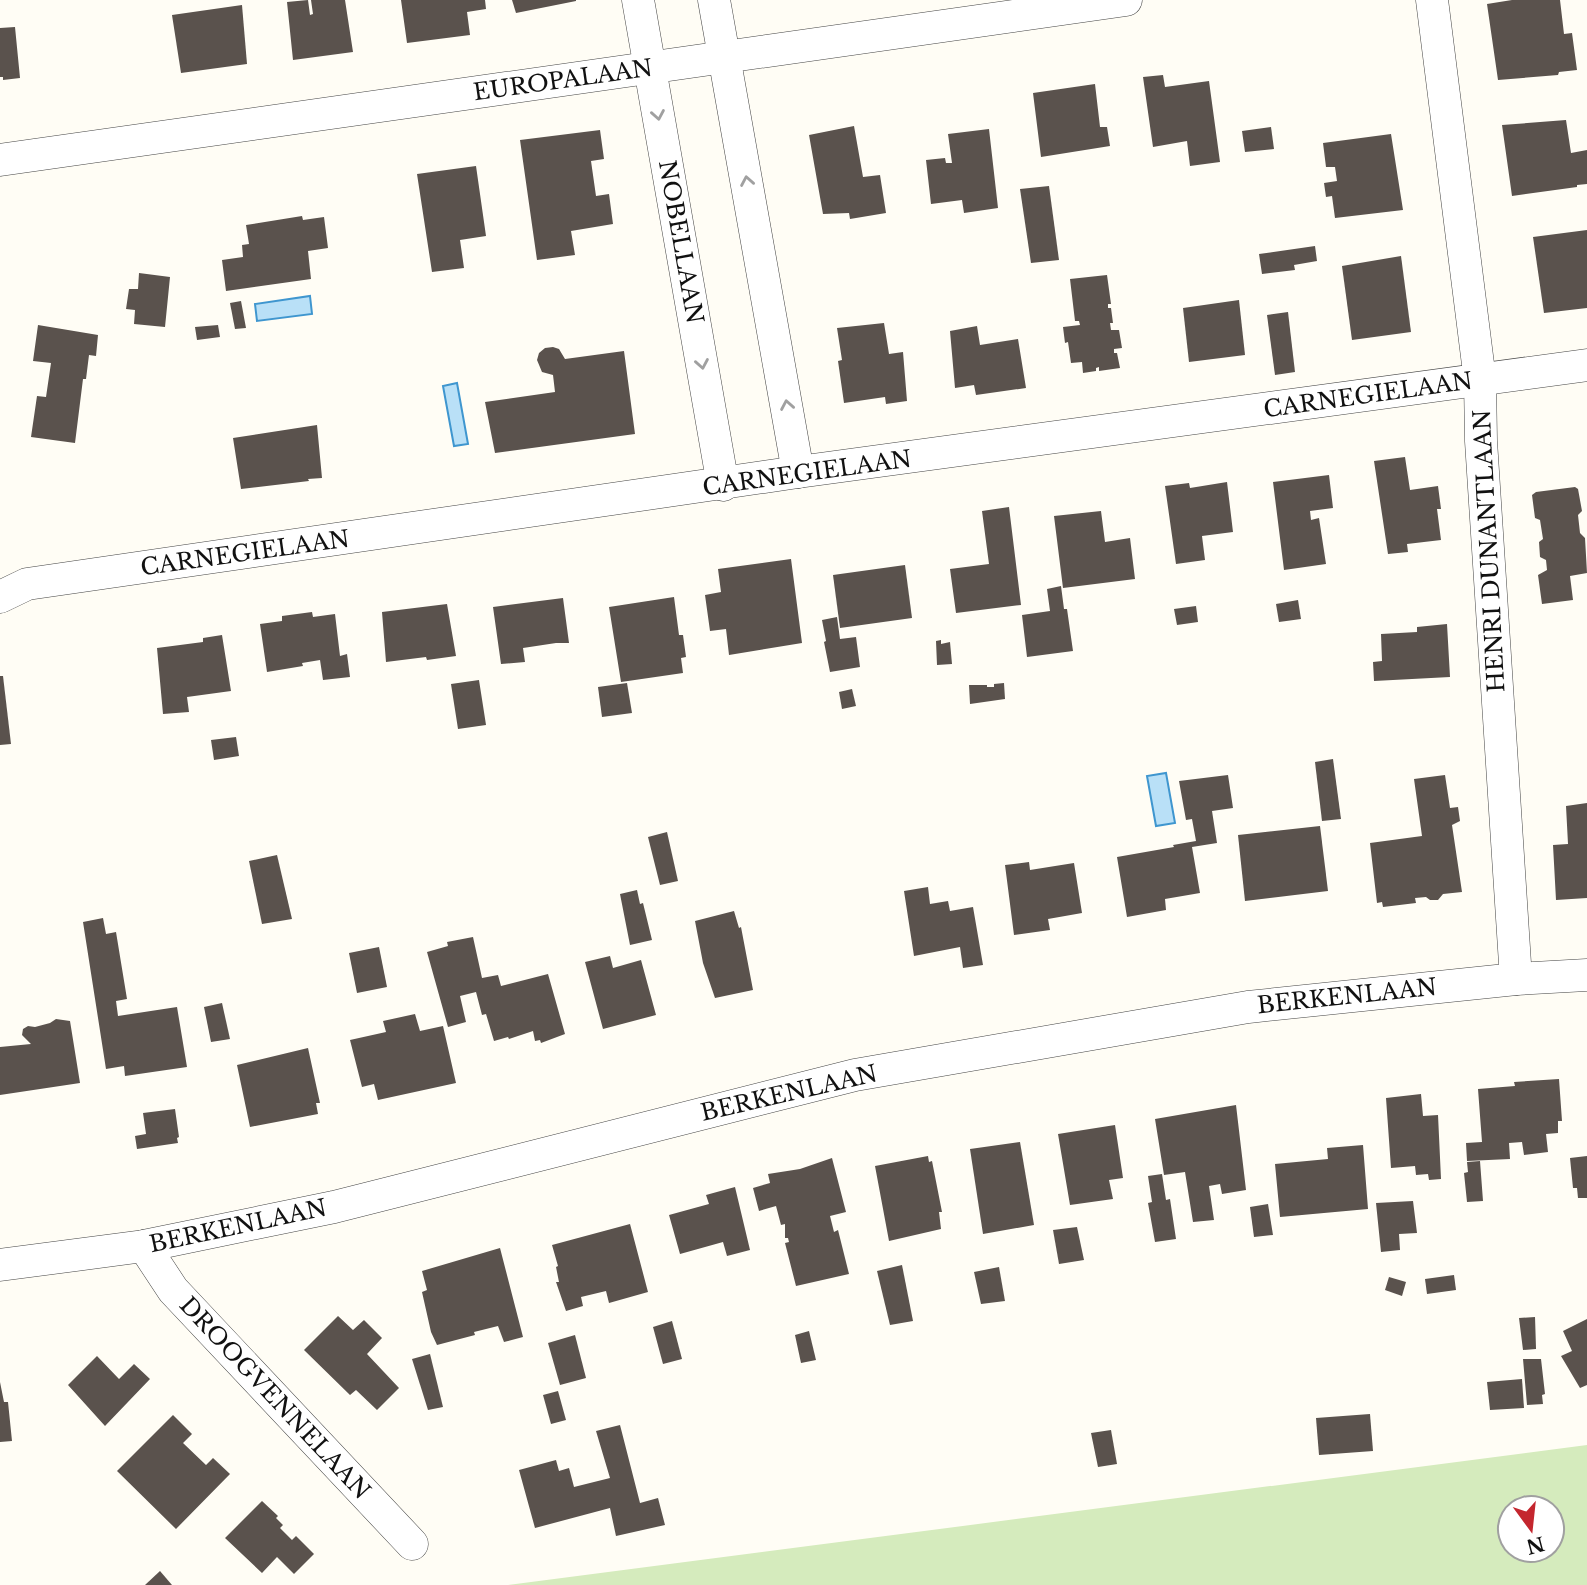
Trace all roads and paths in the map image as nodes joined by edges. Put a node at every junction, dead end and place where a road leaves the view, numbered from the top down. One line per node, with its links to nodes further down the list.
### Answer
1 (638, 0): 6 (street, NOBELLAAN)
2 (714, 0): 5 (street)
3 (1126, 0): 5 (street, EUROPALAAN)
4 (1432, 0): 9 (street, HENRI DUNANTLAAN)
5 (725, 58): 6 (street, EUROPALAAN); 10 (street, one-way to 5)
6 (650, 68): 7 (street, EUROPALAAN); 11 (street, NOBELLAAN, one-way to 11)
7 (0, 160)
8 (1587, 365): 9 (street, CARNEGIELAAN)
9 (1480, 380): 10 (street, CARNEGIELAAN); 14 (street, HENRI DUNANTLAAN)
10 (798, 472): 11 (street, CARNEGIELAAN)
11 (723, 485): 12 (street, CARNEGIELAAN)
12 (9, 586)
13 (1587, 975): 14 (street, BERKENLAAN)
14 (1516, 979): 15 (street, BERKENLAAN)
15 (145, 1246): 16 (street, BERKENLAAN); 17 (street, DROOGVENNELAAN)
16 (0, 1265)
17 (412, 1544)

